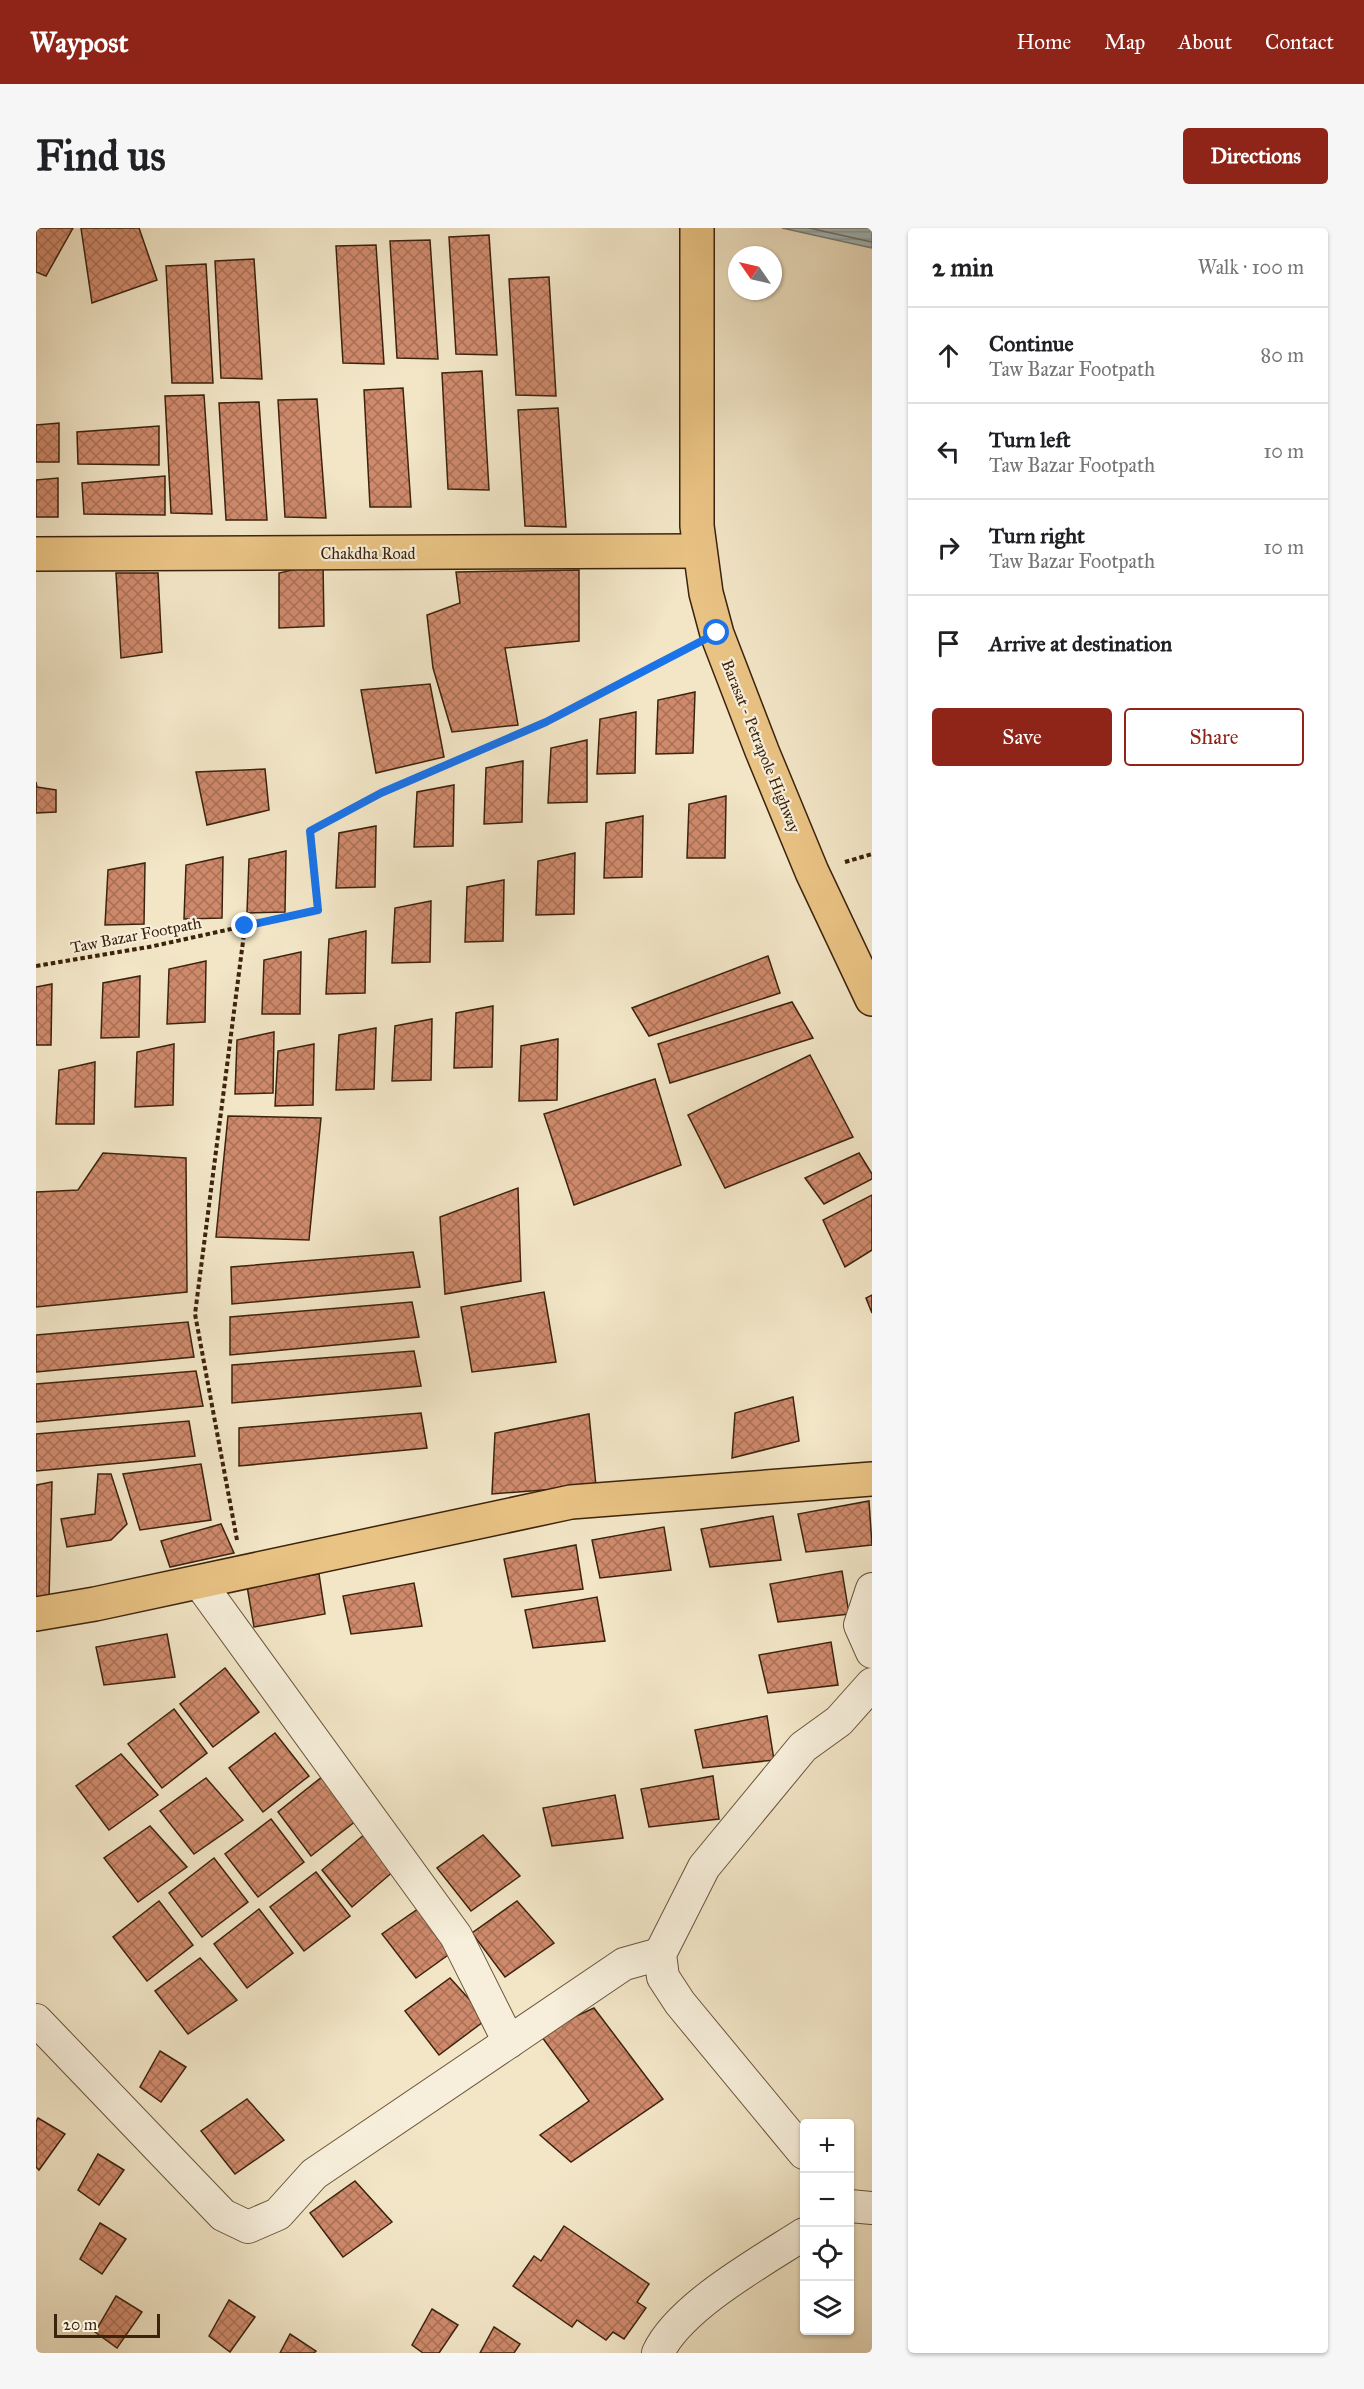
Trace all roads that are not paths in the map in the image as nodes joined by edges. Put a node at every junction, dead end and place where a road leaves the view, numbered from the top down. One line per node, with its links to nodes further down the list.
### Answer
1 (696, 235): 2 (main road, Barasat - Petrapole Highway)
2 (699, 551): 3 (main road, Chakdha Road); 4 (main road, Barasat - Petrapole Highway)
3 (36, 554)
4 (872, 999)
5 (872, 1479): 6 (main road)
6 (200, 1582): 8 (main road); 13 (street)
7 (872, 1589): 9 (street)
8 (36, 1614)
9 (872, 1652)
10 (872, 1684): 11 (street)
11 (660, 1954): 13 (street); 14 (street)
12 (36, 2020): 13 (street)
13 (509, 2042)
14 (800, 2148)
15 (854, 2206): 16 (street)
16 (872, 2208)
17 (800, 2237): 18 (street)
18 (658, 2353)

